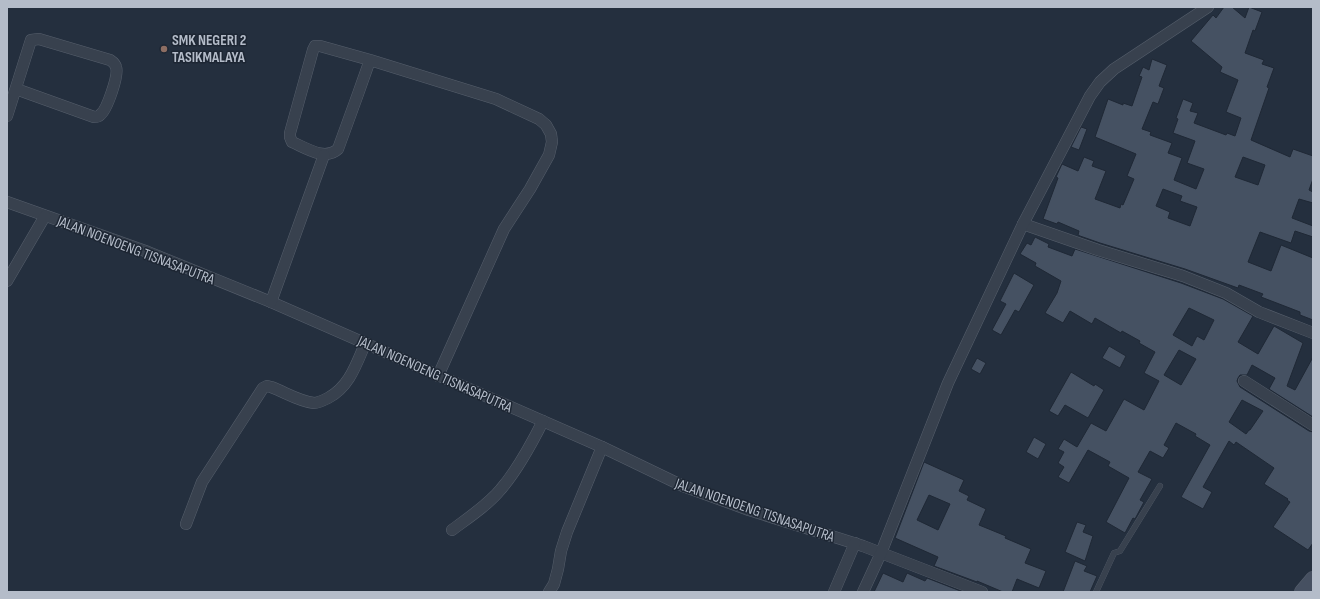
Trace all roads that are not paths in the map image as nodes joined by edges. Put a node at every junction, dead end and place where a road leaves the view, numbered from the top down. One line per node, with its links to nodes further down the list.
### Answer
1 (1208, 7): 8 (street)
2 (370, 60): 5 (street); 5 (street); 13 (street)
3 (16, 89): 3 (street); 4 (street)
4 (7, 116)
5 (324, 155): 10 (street)
6 (7, 202): 7 (street, JALAN NOENOENG TISNASAPUTRA)
7 (45, 216): 9 (street); 10 (street, JALAN NOENOENG TISNASAPUTRA)
8 (1023, 224): 11 (street); 22 (street)
9 (7, 281)
10 (271, 302): 12 (street, JALAN NOENOENG TISNASAPUTRA)
11 (1313, 333)
12 (365, 344): 13 (street, JALAN NOENOENG TISNASAPUTRA); 19 (street)
13 (438, 376): 15 (street, JALAN NOENOENG TISNASAPUTRA)
14 (1244, 381): 16 (street)
15 (543, 421): 17 (street, JALAN NOENOENG TISNASAPUTRA); 20 (street)
16 (1313, 425)
17 (602, 447): 21 (street, JALAN NOENOENG TISNASAPUTRA); 24 (street)
18 (1160, 486): 28 (lane)
19 (186, 524)
20 (452, 530)
21 (859, 545): 22 (street, JALAN NOENOENG TISNASAPUTRA); 25 (street)
22 (878, 552): 26 (street); 27 (street, JALAN NOENOENG TISNASAPUTRA)
23 (1313, 579): 29 (main road)
24 (548, 592)
25 (834, 592)
26 (863, 592)
27 (982, 592)
28 (1096, 592)
29 (1302, 592)

